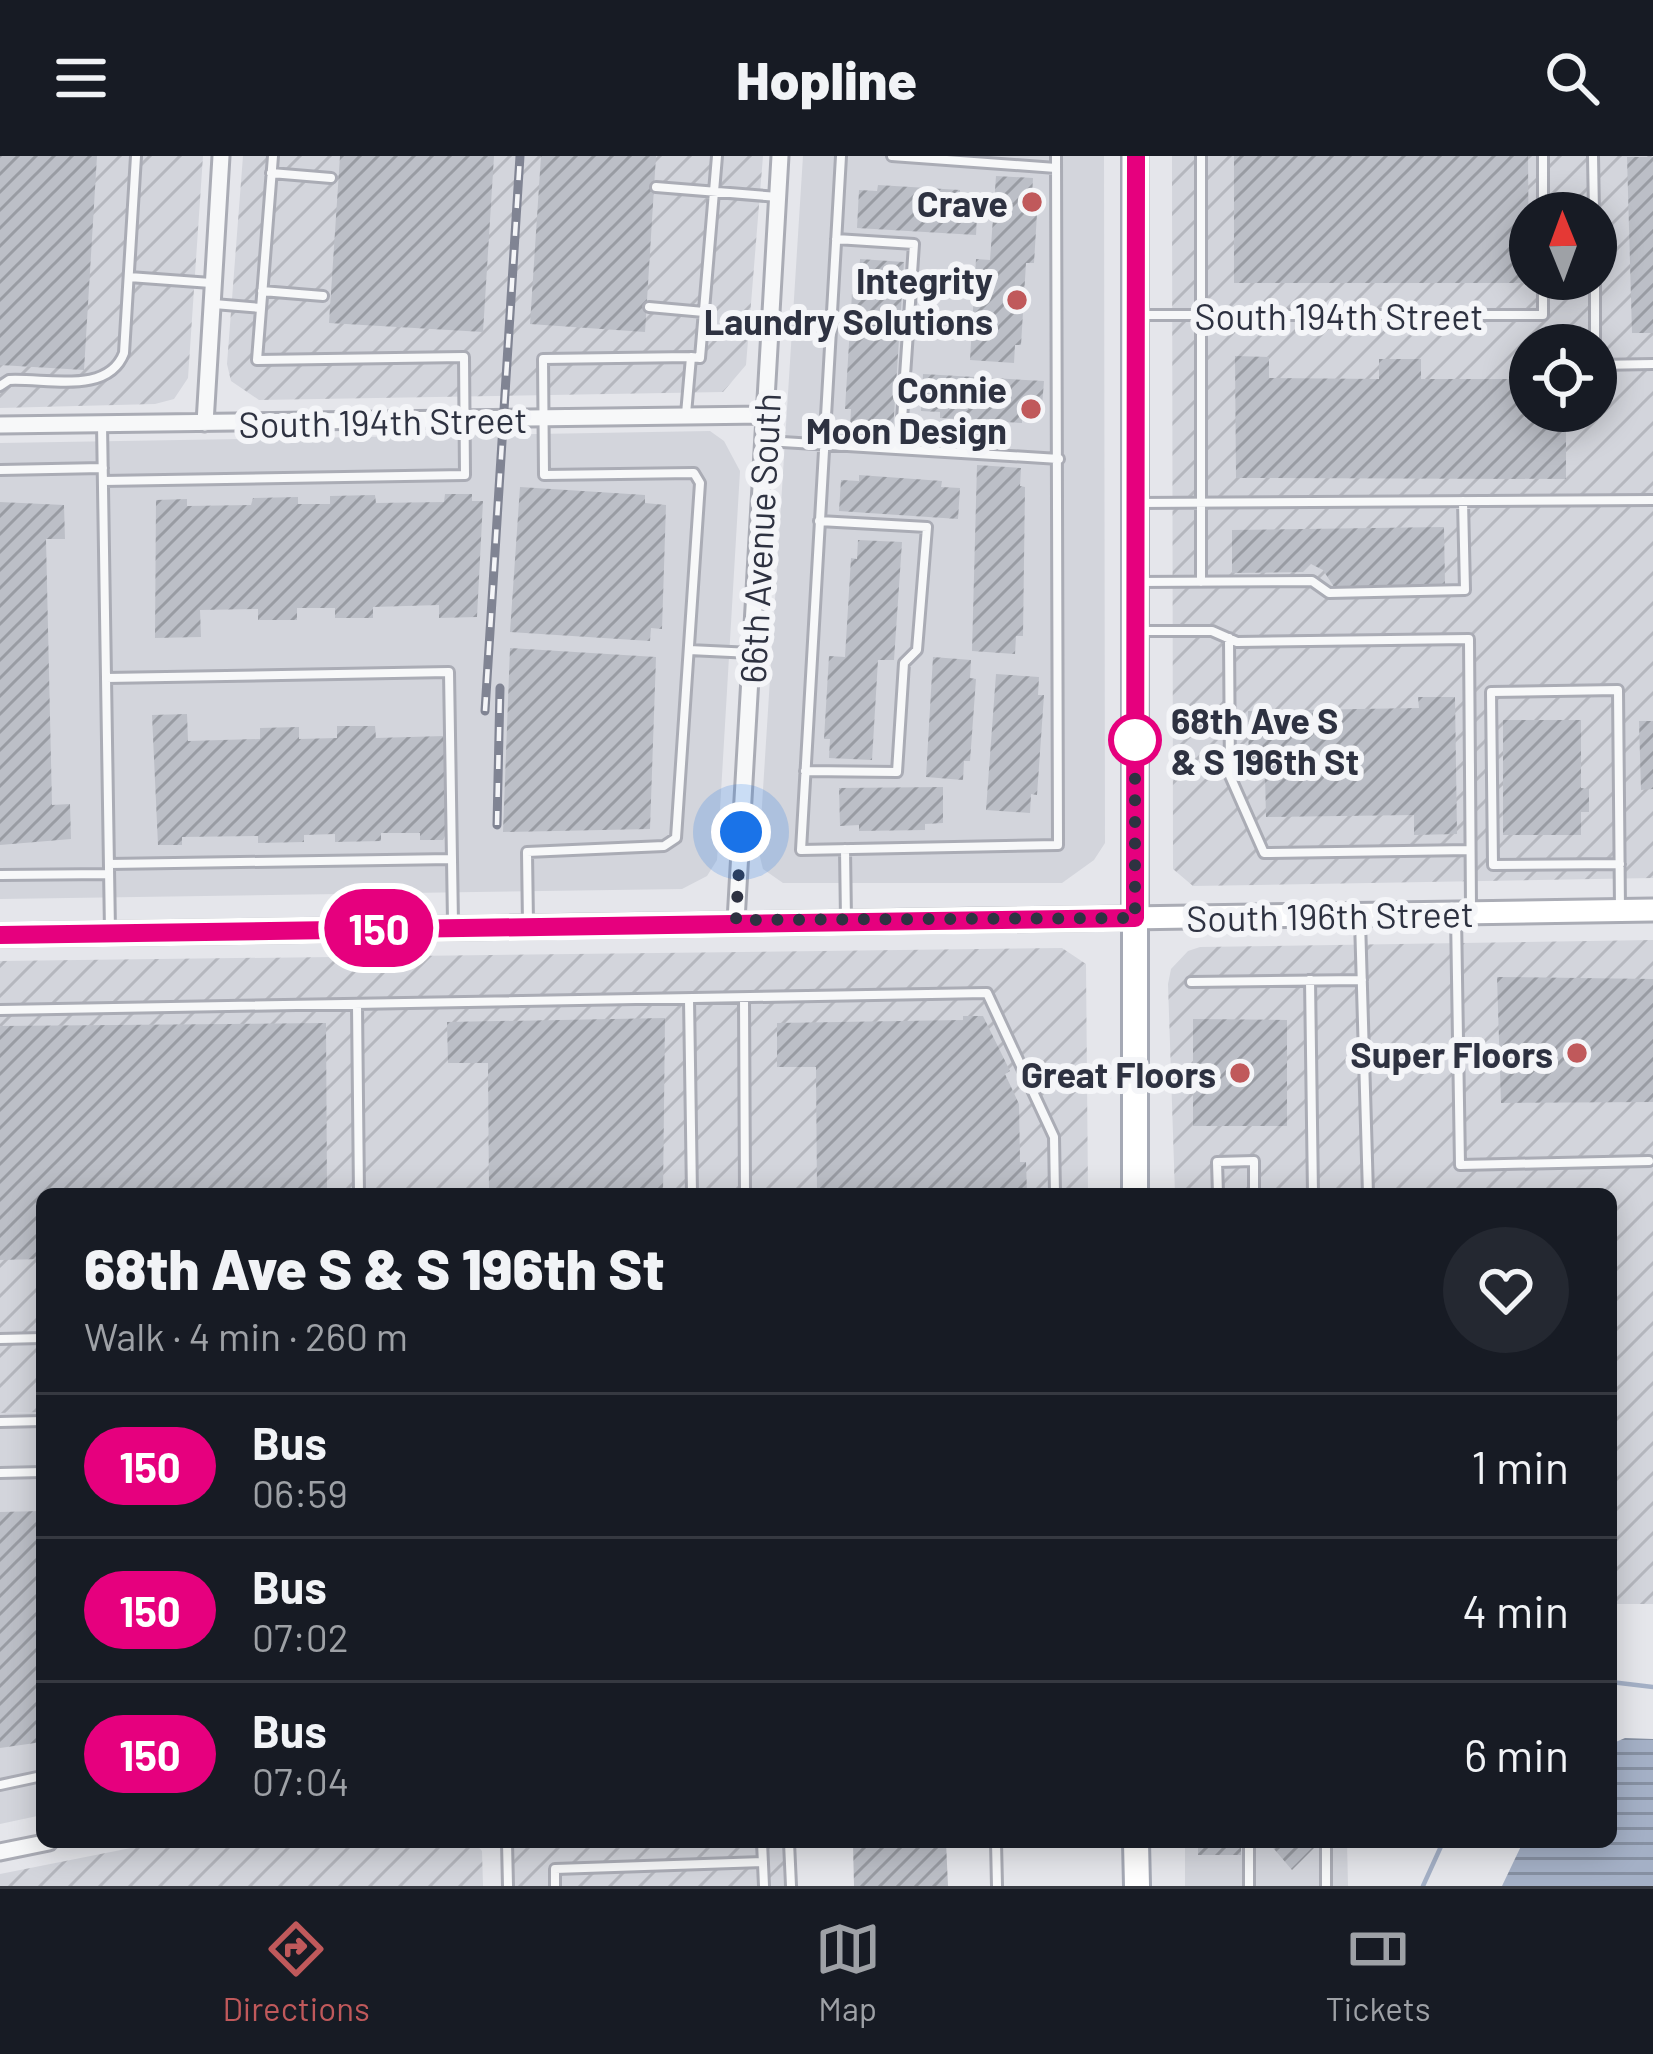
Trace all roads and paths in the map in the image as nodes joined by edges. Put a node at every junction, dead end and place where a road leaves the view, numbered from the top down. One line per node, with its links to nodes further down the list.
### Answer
1 (136, 156): 22 (lane)
2 (221, 156): 23 (street)
3 (273, 156): 14 (lane)
4 (717, 156): 17 (lane)
5 (780, 156): 20 (street, 66th Avenue South)
6 (842, 156): 21 (lane)
7 (892, 156): 13 (lane)
8 (1056, 156): 13 (lane)
9 (1136, 156): 31 (main road)
10 (1201, 156): 32 (lane)
11 (1543, 156): 18 (lane)
12 (1593, 156): 19 (lane)
13 (1056, 168): 47 (lane)
14 (272, 173): 15 (lane); 24 (lane)
15 (331, 178)
16 (656, 187): 17 (lane)
17 (714, 191): 20 (lane); 30 (lane)
18 (1543, 192)
19 (1594, 192)
20 (778, 197): 37 (street, 66th Avenue South)
21 (836, 239): 45 (lane); 46 (lane)
22 (128, 278): 23 (lane); 36 (lane)
23 (214, 283): 27 (street)
24 (262, 291): 25 (lane); 28 (lane)
25 (323, 296)
26 (1543, 300): 32 (lane, South 194th Street)
27 (212, 304): 28 (lane); 41 (street)
28 (261, 308): 40 (lane)
29 (649, 308): 30 (lane)
30 (704, 312): 33 (lane)
31 (1136, 316): 32 (lane, South 194th Street); 54 (main road)
32 (1201, 316): 53 (lane)
33 (691, 358): 38 (lane); 39 (lane)
34 (1653, 364): 35 (lane)
35 (1617, 365)
36 (0, 386)
37 (766, 415): 38 (street, South 194th Street); 44 (street, 66th Avenue South)
38 (686, 416): 39 (street, South 194th Street)
39 (544, 418): 40 (street, South 194th Street); 60 (lane)
40 (465, 419): 41 (street, South 194th Street); 50 (lane)
41 (205, 423): 43 (street, South 194th Street)
42 (0, 424): 43 (street, South 194th Street)
43 (102, 424): 48 (lane)
44 (764, 441): 45 (lane); 61 (street, 66th Avenue South)
45 (824, 445): 46 (lane); 55 (lane)
46 (900, 449): 47 (lane)
47 (1059, 459): 64 (lane)
48 (103, 469): 49 (lane); 50 (lane)
49 (0, 470)
50 (103, 481): 62 (lane)
51 (1653, 500): 52 (lane)
52 (1463, 501): 53 (lane); 56 (lane)
53 (1201, 502): 54 (lane); 56 (lane)
54 (1135, 503): 57 (main road)
55 (819, 520): 63 (lane); 63 (lane)
56 (1201, 581): 57 (lane)
57 (1135, 582): 58 (main road)
58 (1135, 631): 59 (lane); 74 (main road)
59 (1228, 637): 65 (lane); 65 (lane)
60 (689, 650): 61 (lane); 77 (lane)
61 (752, 653): 75 (street, 66th Avenue South)
62 (106, 677): 66 (lane); 68 (lane)
63 (805, 771): 64 (lane)
64 (845, 849): 76 (lane)
65 (1470, 850): 72 (lane)
66 (452, 859): 68 (lane); 78 (lane)
67 (1620, 864): 67 (lane); 70 (lane)
68 (109, 869): 69 (lane); 79 (lane)
69 (0, 875)
70 (1620, 910): 71 (main road, South 196th Street); 72 (main road, South 196th Street)
71 (1653, 910)
72 (1463, 913): 73 (main road, South 196th Street); 88 (lane)
73 (1360, 914): 74 (main road, South 196th Street); 82 (lane)
74 (1135, 918): 76 (main road, South 196th Street); 93 (main road)
75 (736, 920): 76 (main road, South 196th Street); 77 (main road, South 196th Street)
76 (846, 920)
77 (528, 925): 78 (main road, South 196th Street)
78 (453, 926): 79 (main road, South 196th Street)
79 (110, 933): 80 (main road, South 196th Street)
80 (0, 935)
81 (1310, 980): 82 (lane); 83 (lane); 96 (lane)
82 (1362, 980): 97 (lane)
83 (1191, 982)
84 (744, 998): 85 (lane); 91 (lane); 92 (lane)
85 (689, 999): 86 (lane); 90 (lane)
86 (357, 1006): 87 (lane); 89 (lane)
87 (0, 1010)
88 (1649, 1161)
89 (359, 1188)
90 (692, 1188)
91 (745, 1188)
92 (1055, 1188)
93 (1135, 1188)
94 (1218, 1188): 95 (lane)
95 (1254, 1188)
96 (1313, 1188)
97 (1368, 1188)
98 (36, 1338): 99 (lane)
99 (0, 1339)
100 (36, 1421): 101 (lane)
101 (0, 1422)
102 (36, 1472): 103 (lane)
103 (0, 1473)
104 (36, 1777): 105 (lane)
105 (0, 1785)
106 (36, 1845): 114 (street)
107 (507, 1848): 116 (lane)
108 (762, 1848): 115 (lane)
109 (789, 1848): 119 (lane)
110 (996, 1848): 120 (lane)
111 (1136, 1848): 121 (main road)
112 (1249, 1848): 122 (lane)
113 (1325, 1848): 123 (lane)
114 (0, 1852)
115 (763, 1862): 117 (lane); 118 (lane)
116 (508, 1886)
117 (555, 1886)
118 (764, 1886)
119 (791, 1886)
120 (998, 1886)
121 (1137, 1886)
122 (1249, 1886)
123 (1326, 1886)

